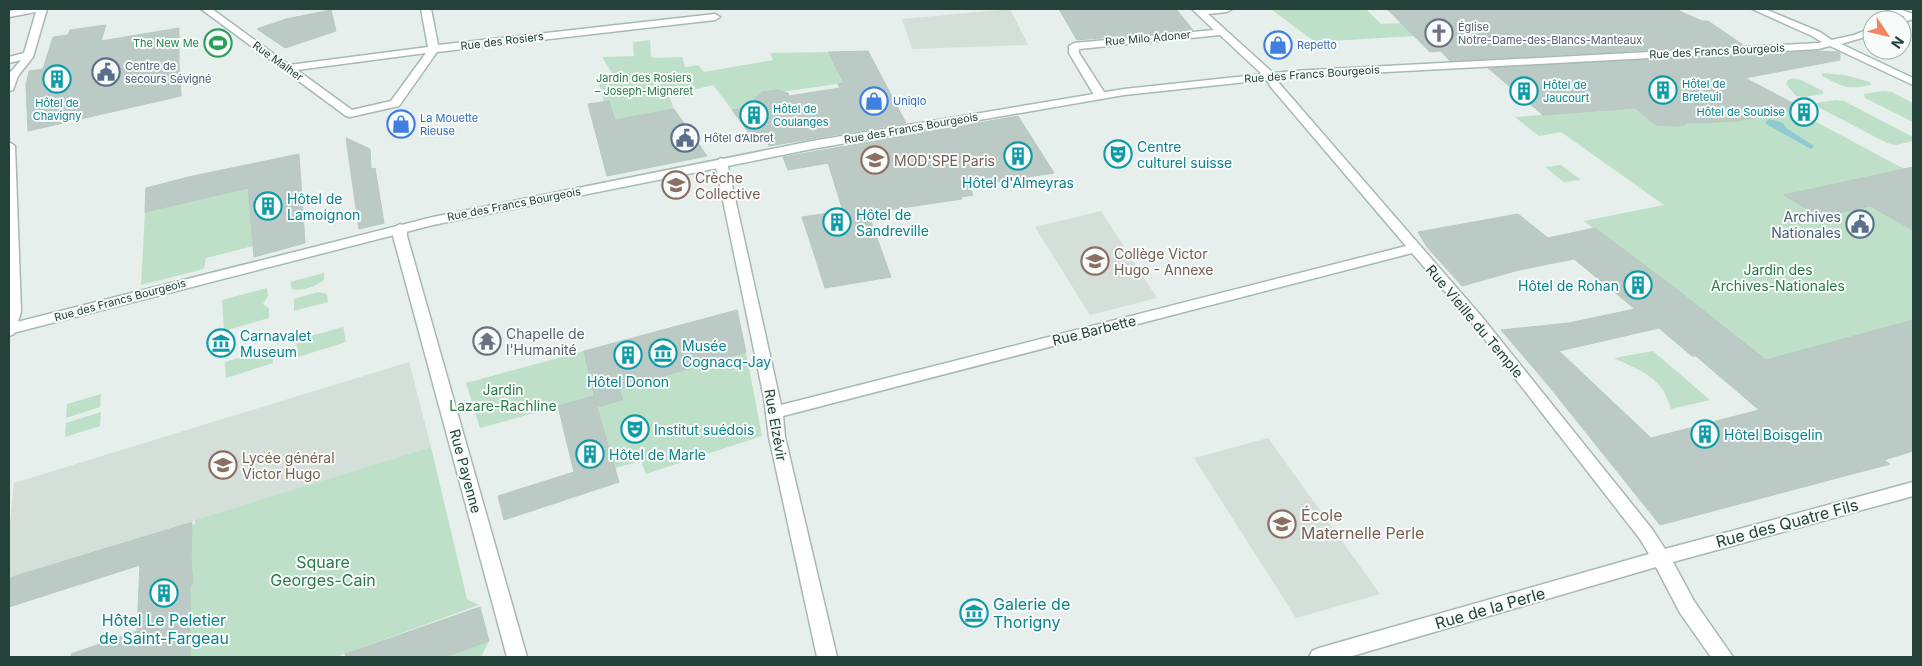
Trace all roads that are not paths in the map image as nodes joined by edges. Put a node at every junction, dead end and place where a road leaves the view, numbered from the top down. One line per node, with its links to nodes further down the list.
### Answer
1 (41, 9): 8 (street); 15 (street)
2 (206, 9): 17 (street, Rue Malher)
3 (426, 9): 14 (street)
4 (685, 9): 10 (street)
5 (1227, 9): 7 (street)
6 (1757, 9): 13 (street)
7 (1199, 10): 11 (street, Rue Vieille du Temple)
8 (9, 14)
9 (715, 17): 10 (street, Rue des Rosiers)
10 (677, 21): 14 (street, Rue des Rosiers)
11 (1223, 32): 18 (street, Rue Vieille du Temple); 21 (street, Rue Milo Adoner)
12 (1862, 36): 13 (street, Rue des Francs Bourgeois)
13 (1831, 43): 18 (street, Rue des Francs Bourgeois); 19 (street)
14 (434, 49): 17 (street, Rue des Rosiers); 17 (street, Rue Malher)
15 (28, 55): 16 (street); 20 (street)
16 (9, 60)
17 (289, 68)
18 (1269, 75): 21 (street, Rue des Francs Bourgeois); 25 (street, Rue Vieille du Temple)
19 (1913, 82)
20 (9, 88)
21 (1100, 95): 23 (street, Rue des Francs Bourgeois)
22 (9, 146): 26 (street)
23 (721, 162): 24 (street, Rue des Francs Bourgeois); 27 (street, Rue Elzévir)
24 (400, 228): 26 (street, Rue des Francs Bourgeois); 30 (street, Rue Payenne)
25 (1415, 248): 27 (street, Rue Barbette); 29 (street, Rue Vieille du Temple)
26 (9, 330)
27 (773, 413): 31 (street, Rue Elzévir)
28 (1913, 489): 29 (street, Rue des Quatre Fils)
29 (1661, 558): 32 (street, Rue de la Perle); 33 (street, Rue Vieille du Temple)
30 (517, 657)
31 (826, 657)
32 (1319, 657)
33 (1723, 657)

